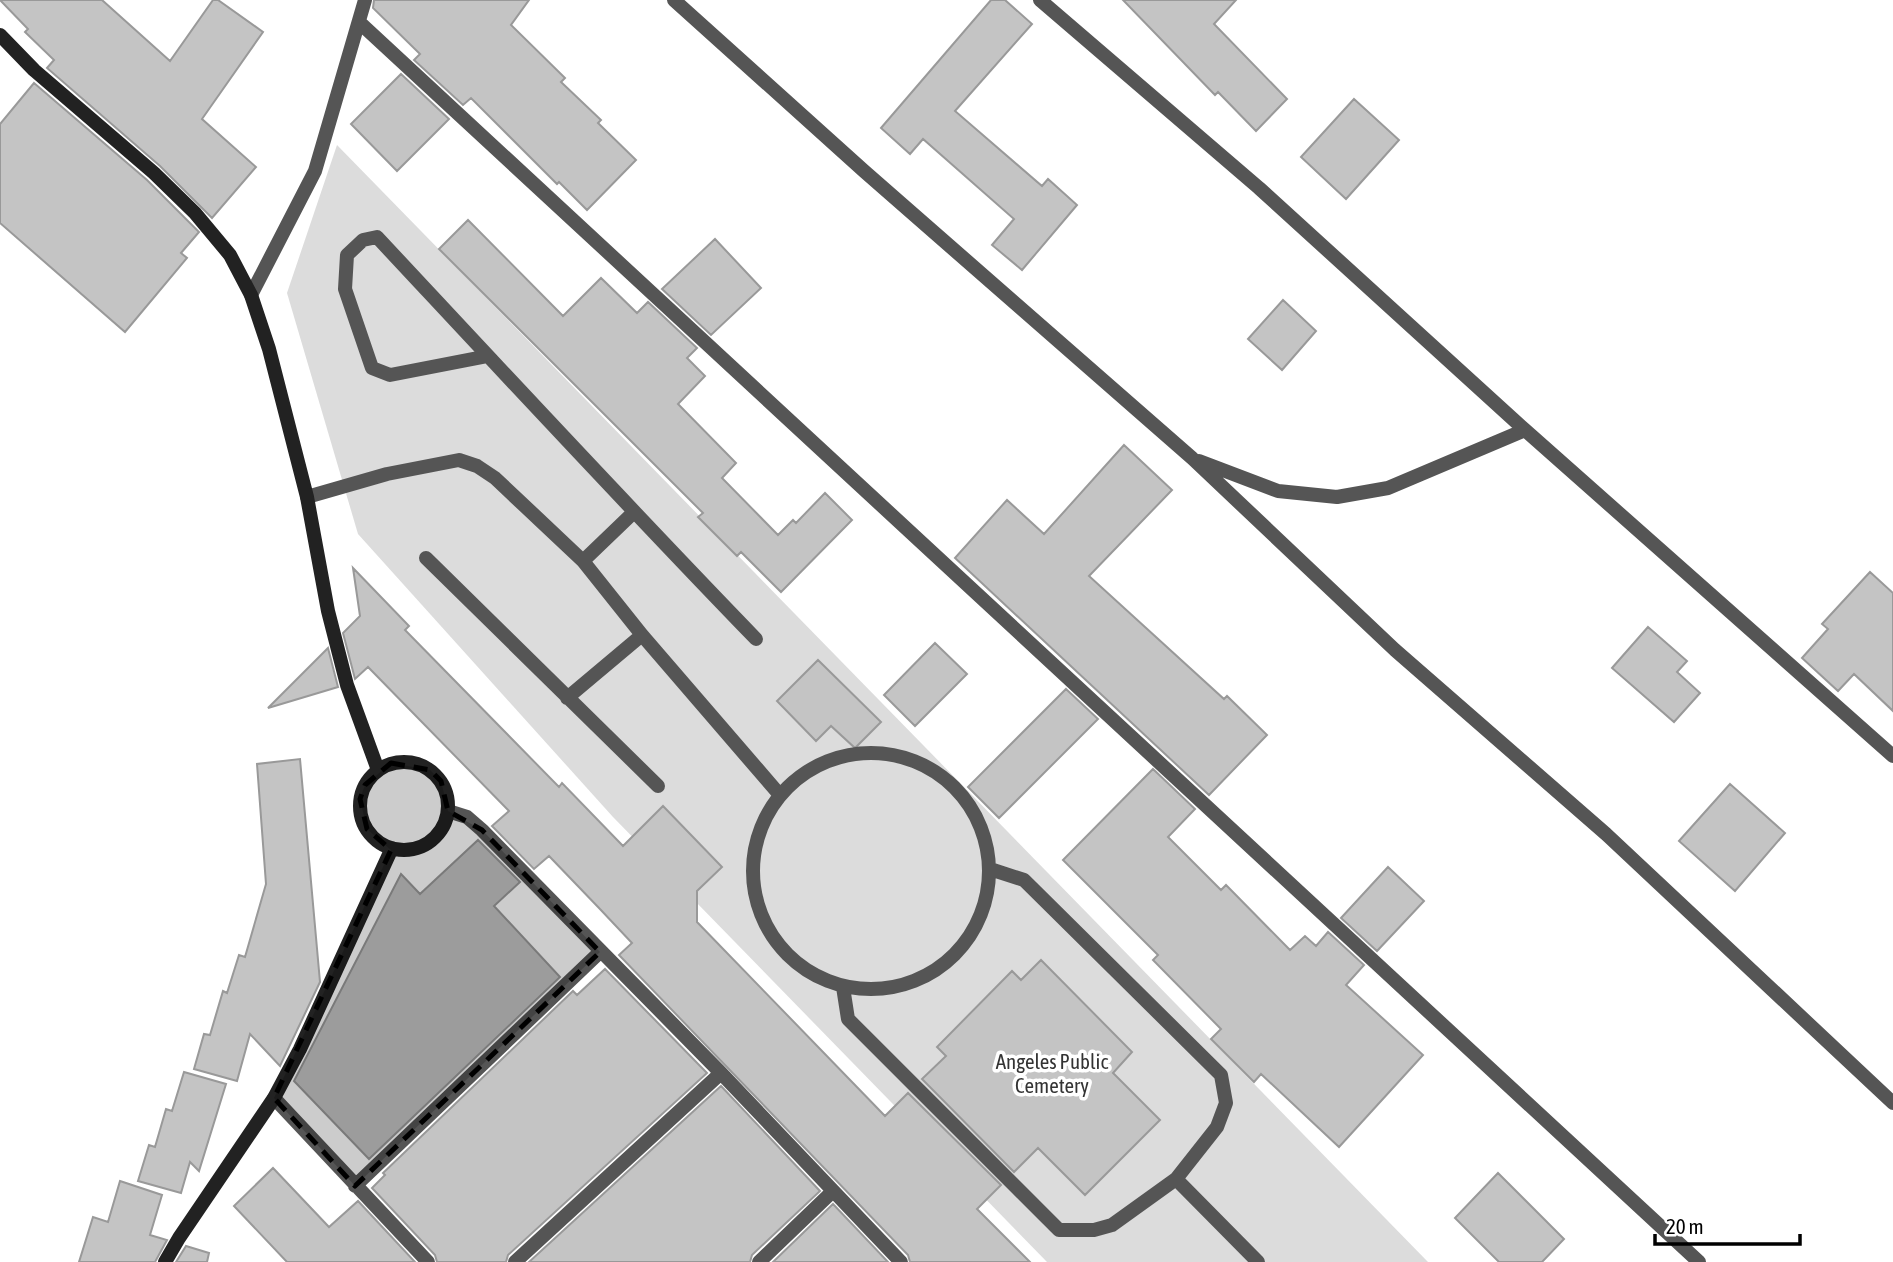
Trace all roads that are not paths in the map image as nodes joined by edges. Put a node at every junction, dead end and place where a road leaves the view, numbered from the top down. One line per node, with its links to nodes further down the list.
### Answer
1 (365, 0): 4 (street)
2 (674, 0): 9 (street)
3 (1040, 0): 8 (street)
4 (359, 22): 6 (street); 38 (street)
5 (0, 35): 6 (street)
6 (251, 295): 10 (street)
7 (488, 356): 7 (street); 11 (street)
8 (1525, 430): 9 (street); 17 (street)
9 (1192, 458): 28 (street)
10 (307, 497): 13 (street); 18 (street)
11 (633, 513): 13 (street); 15 (street)
12 (426, 558): 16 (street)
13 (583, 561): 14 (street)
14 (642, 635): 16 (street); 20 (street)
15 (756, 639)
16 (567, 698): 19 (street)
17 (1893, 756)
18 (378, 770): 21 (street); 22 (street)
19 (658, 786)
20 (779, 793): 23 (street); 25 (street)
21 (448, 811): 22 (street); 24 (street)
22 (392, 848): 27 (street)
23 (990, 869): 25 (street); 29 (street)
24 (600, 952): 26 (street); 30 (street)
25 (843, 986): 29 (street)
26 (721, 1073): 31 (street); 34 (street)
27 (274, 1098): 30 (street); 32 (street)
28 (1893, 1103)
29 (1176, 1179): 37 (street)
30 (355, 1186): 33 (street)
31 (832, 1192): 35 (street); 36 (street)
32 (165, 1262)
33 (428, 1262)
34 (515, 1262)
35 (759, 1262)
36 (901, 1262)
37 (1258, 1262)
38 (1699, 1262)

